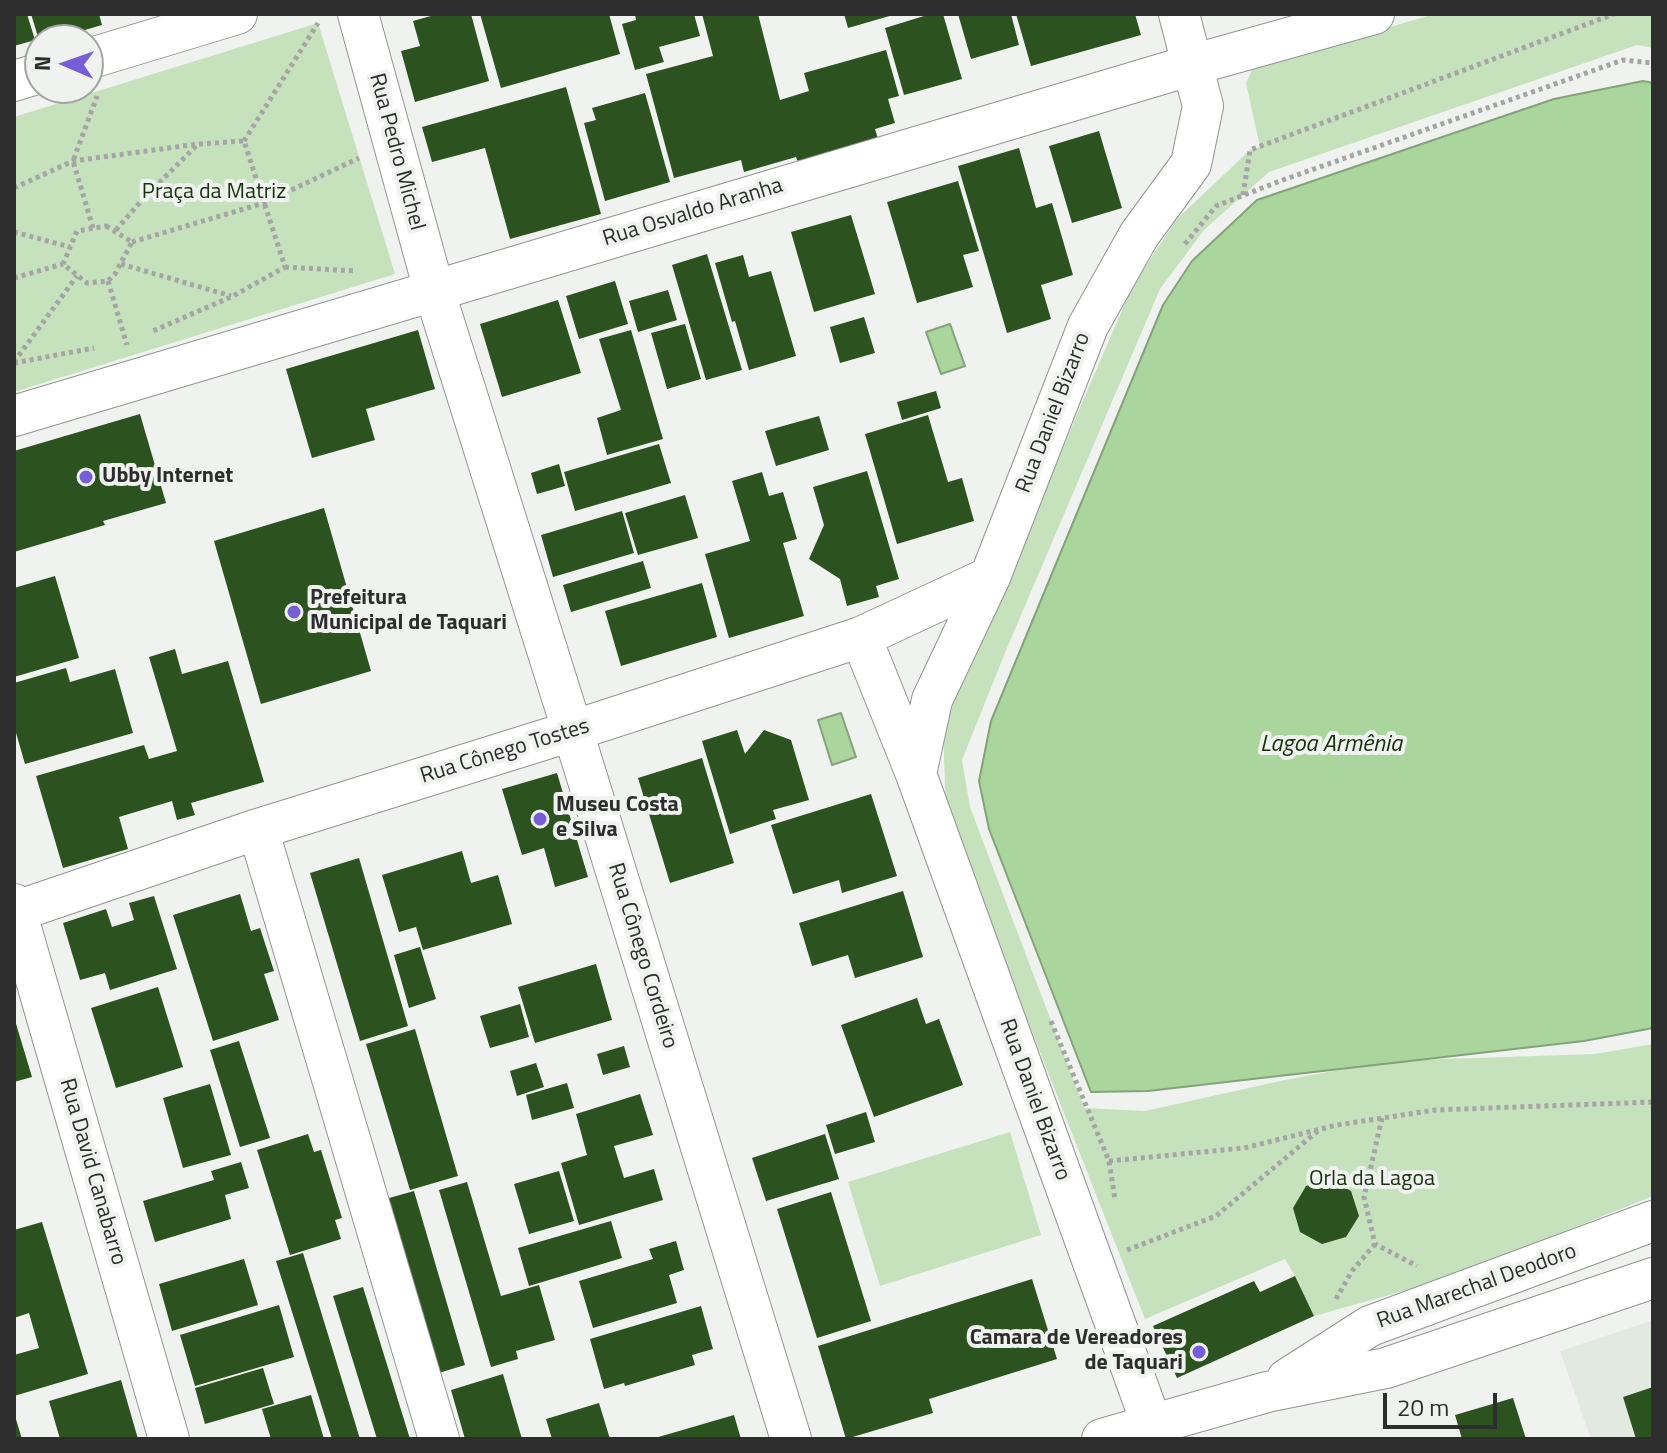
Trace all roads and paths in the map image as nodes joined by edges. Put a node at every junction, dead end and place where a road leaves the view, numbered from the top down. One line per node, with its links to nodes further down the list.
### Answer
1 (237, 14): 9 (street)
2 (358, 14): 31 (street, Rua Pedro Michel)
3 (1179, 14): 8 (street, Rua Daniel Bizarro)
4 (1374, 14): 8 (street, Rua Osvaldo Aranha)
5 (1614, 14): 16 (path)
6 (318, 23): 11 (path)
7 (1653, 63): 16 (path)
8 (1192, 65): 31 (street, Rua Osvaldo Aranha); 41 (street, Rua Daniel Bizarro)
9 (104, 71)
10 (87, 104): 14 (path)
11 (244, 141): 12 (path); 17 (path)
12 (198, 144): 14 (path); 19 (path)
13 (360, 158): 17 (path)
14 (73, 161): 15 (path); 18 (path)
15 (14, 188)
16 (1243, 196): 23 (path)
17 (264, 203): 21 (path); 26 (path)
18 (93, 228): 19 (path); 22 (path)
19 (116, 230): 21 (path)
20 (14, 232): 22 (path)
21 (132, 242): 25 (path)
22 (70, 247): 24 (path)
23 (1177, 253)
24 (63, 264): 28 (path); 29 (path)
25 (121, 264): 30 (path); 32 (path)
26 (285, 267): 27 (path); 32 (path)
27 (364, 272)
28 (77, 276): 30 (path); 39 (path)
29 (14, 278)
30 (108, 281): 35 (path)
31 (434, 290): 40 (street, Rua Osvaldo Aranha); 43 (street, Rua Cônego Cordeiro)
32 (233, 296): 33 (path)
33 (153, 331)
34 (139, 337): 35 (path)
35 (126, 343): 36 (path); 38 (path)
36 (112, 345)
37 (98, 348): 39 (path)
38 (131, 356)
39 (14, 362)
40 (14, 416)
41 (990, 577): 42 (street, Rua Cônego Tostes); 44 (street, Rua Daniel Bizarro)
42 (861, 637): 43 (street, Rua Cônego Tostes); 44 (street, Rua Daniel Bizarro)
43 (572, 731): 45 (street, Rua Cônego Tostes); 63 (street, Rua Cônego Cordeiro)
44 (916, 774): 60 (street, Rua Daniel Bizarro)
45 (258, 829): 46 (street, Rua Cônego Tostes); 62 (street)
46 (15, 910): 61 (street, Rua David Canabarro)
47 (1049, 1017): 50 (path)
48 (1653, 1102): 49 (path)
49 (1382, 1118): 50 (path); 53 (path)
50 (1321, 1129): 54 (path)
51 (1653, 1221): 52 (street, Rua Marechal Deodoro)
52 (1596, 1242): 57 (street); 59 (street, Rua Marechal Deodoro)
53 (1375, 1244): 55 (path); 58 (path)
54 (1122, 1252)
55 (1429, 1273)
56 (1653, 1278): 57 (street, Rua Marechal Deodoro)
57 (1613, 1291): 59 (street, Rua Marechal Deodoro)
58 (1333, 1304)
59 (1267, 1392): 60 (street, Rua Marechal Deodoro)
60 (1152, 1425): 64 (street, Rua Marechal Deodoro)
61 (169, 1439)
62 (439, 1439)
63 (791, 1439)
64 (1102, 1439)

